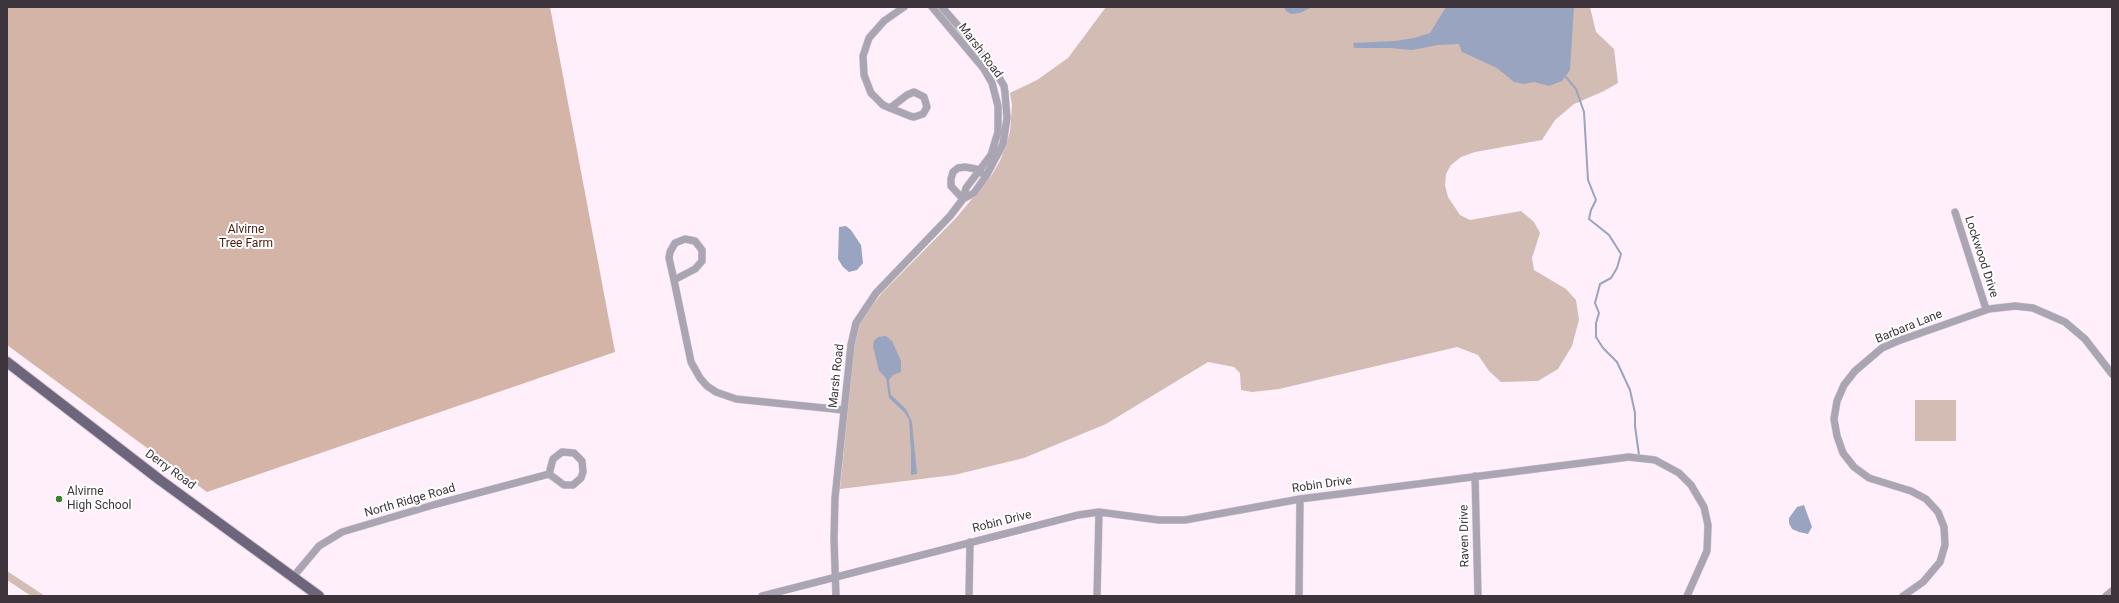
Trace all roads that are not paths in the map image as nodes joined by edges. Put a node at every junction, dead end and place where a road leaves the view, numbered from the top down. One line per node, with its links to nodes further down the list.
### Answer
1 (904, 7): 4 (street)
2 (932, 7): 5 (street, Marsh Road)
3 (942, 7): 6 (street, Marsh Road)
4 (890, 108): 4 (street)
5 (980, 171): 6 (street); 7 (street, Marsh Road); 7 (street)
6 (986, 176): 7 (street, Marsh Road)
7 (963, 199): 13 (street, Marsh Road)
8 (1955, 212): 10 (street, Lockwood Drive)
9 (674, 280): 9 (street); 13 (street)
10 (1986, 310): 12 (street, Barbara Lane); 30 (street, Barbara Lane)
11 (7, 362): 20 (main road, Derry Road)
12 (2112, 374)
13 (844, 410): 19 (street, Marsh Road)
14 (549, 474): 14 (street); 20 (street, North Ridge Road)
15 (1475, 476): 16 (street, Robin Drive); 28 (street, Raven Drive); 29 (street, Robin Drive)
16 (1300, 499): 17 (street, Robin Drive); 27 (street)
17 (1099, 512): 18 (street, Robin Drive); 26 (street)
18 (970, 542): 19 (street, Robin Drive); 25 (street)
19 (835, 576): 23 (street, Robin Drive); 24 (street, Marsh Road)
20 (293, 577): 22 (main road, Derry Road)
21 (2112, 591): 31 (street)
22 (319, 596)
23 (762, 596)
24 (836, 596)
25 (969, 596)
26 (1097, 596)
27 (1299, 596)
28 (1478, 596)
29 (1687, 596)
30 (1903, 596)
31 (2106, 596)

